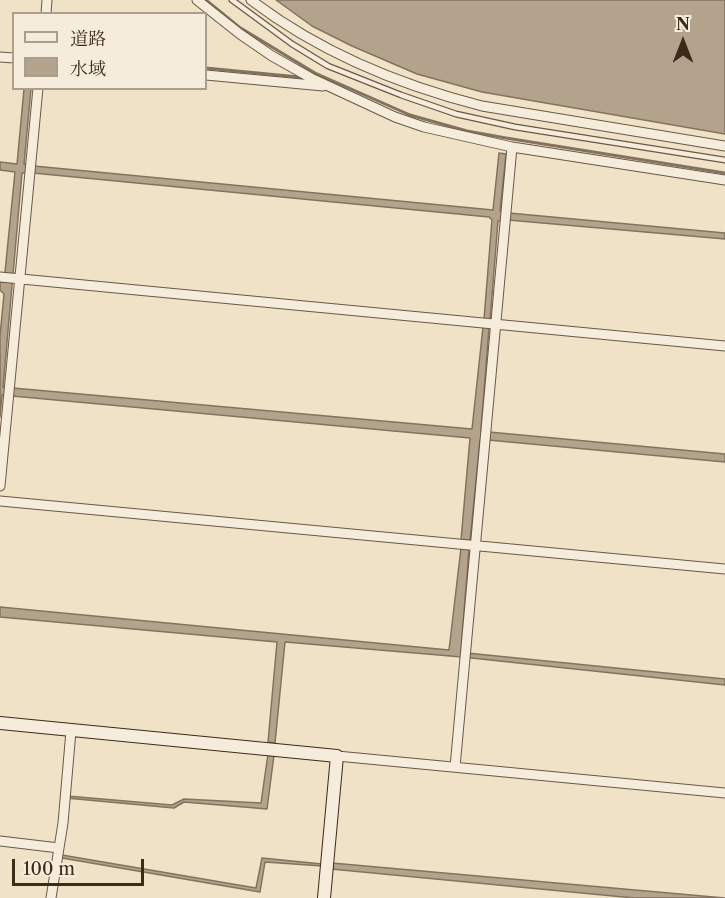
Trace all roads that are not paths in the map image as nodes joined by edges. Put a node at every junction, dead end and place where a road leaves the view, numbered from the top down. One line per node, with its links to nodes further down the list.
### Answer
1 (197, 0): 5 (street)
2 (232, 0): 9 (lane)
3 (251, 0): 7 (street)
4 (207, 75): 5 (street)
5 (328, 87): 8 (street)
6 (38, 90): 12 (street)
7 (725, 146)
8 (512, 147): 10 (street); 13 (street)
9 (725, 160)
10 (725, 180)
11 (2, 277): 12 (street)
12 (17, 279): 13 (street); 15 (street)
13 (489, 324): 14 (street); 18 (street)
14 (725, 346)
15 (3, 417): 16 (street)
16 (0, 486)
17 (0, 501): 18 (street)
18 (469, 545): 19 (street); 23 (street)
19 (725, 569)
20 (0, 723): 21 (street)
21 (72, 731): 22 (street); 26 (street)
22 (337, 756): 23 (street); 28 (street)
23 (455, 767): 24 (street)
24 (725, 793)
25 (0, 841): 26 (street)
26 (59, 848): 27 (street)
27 (51, 898)
28 (324, 898)

